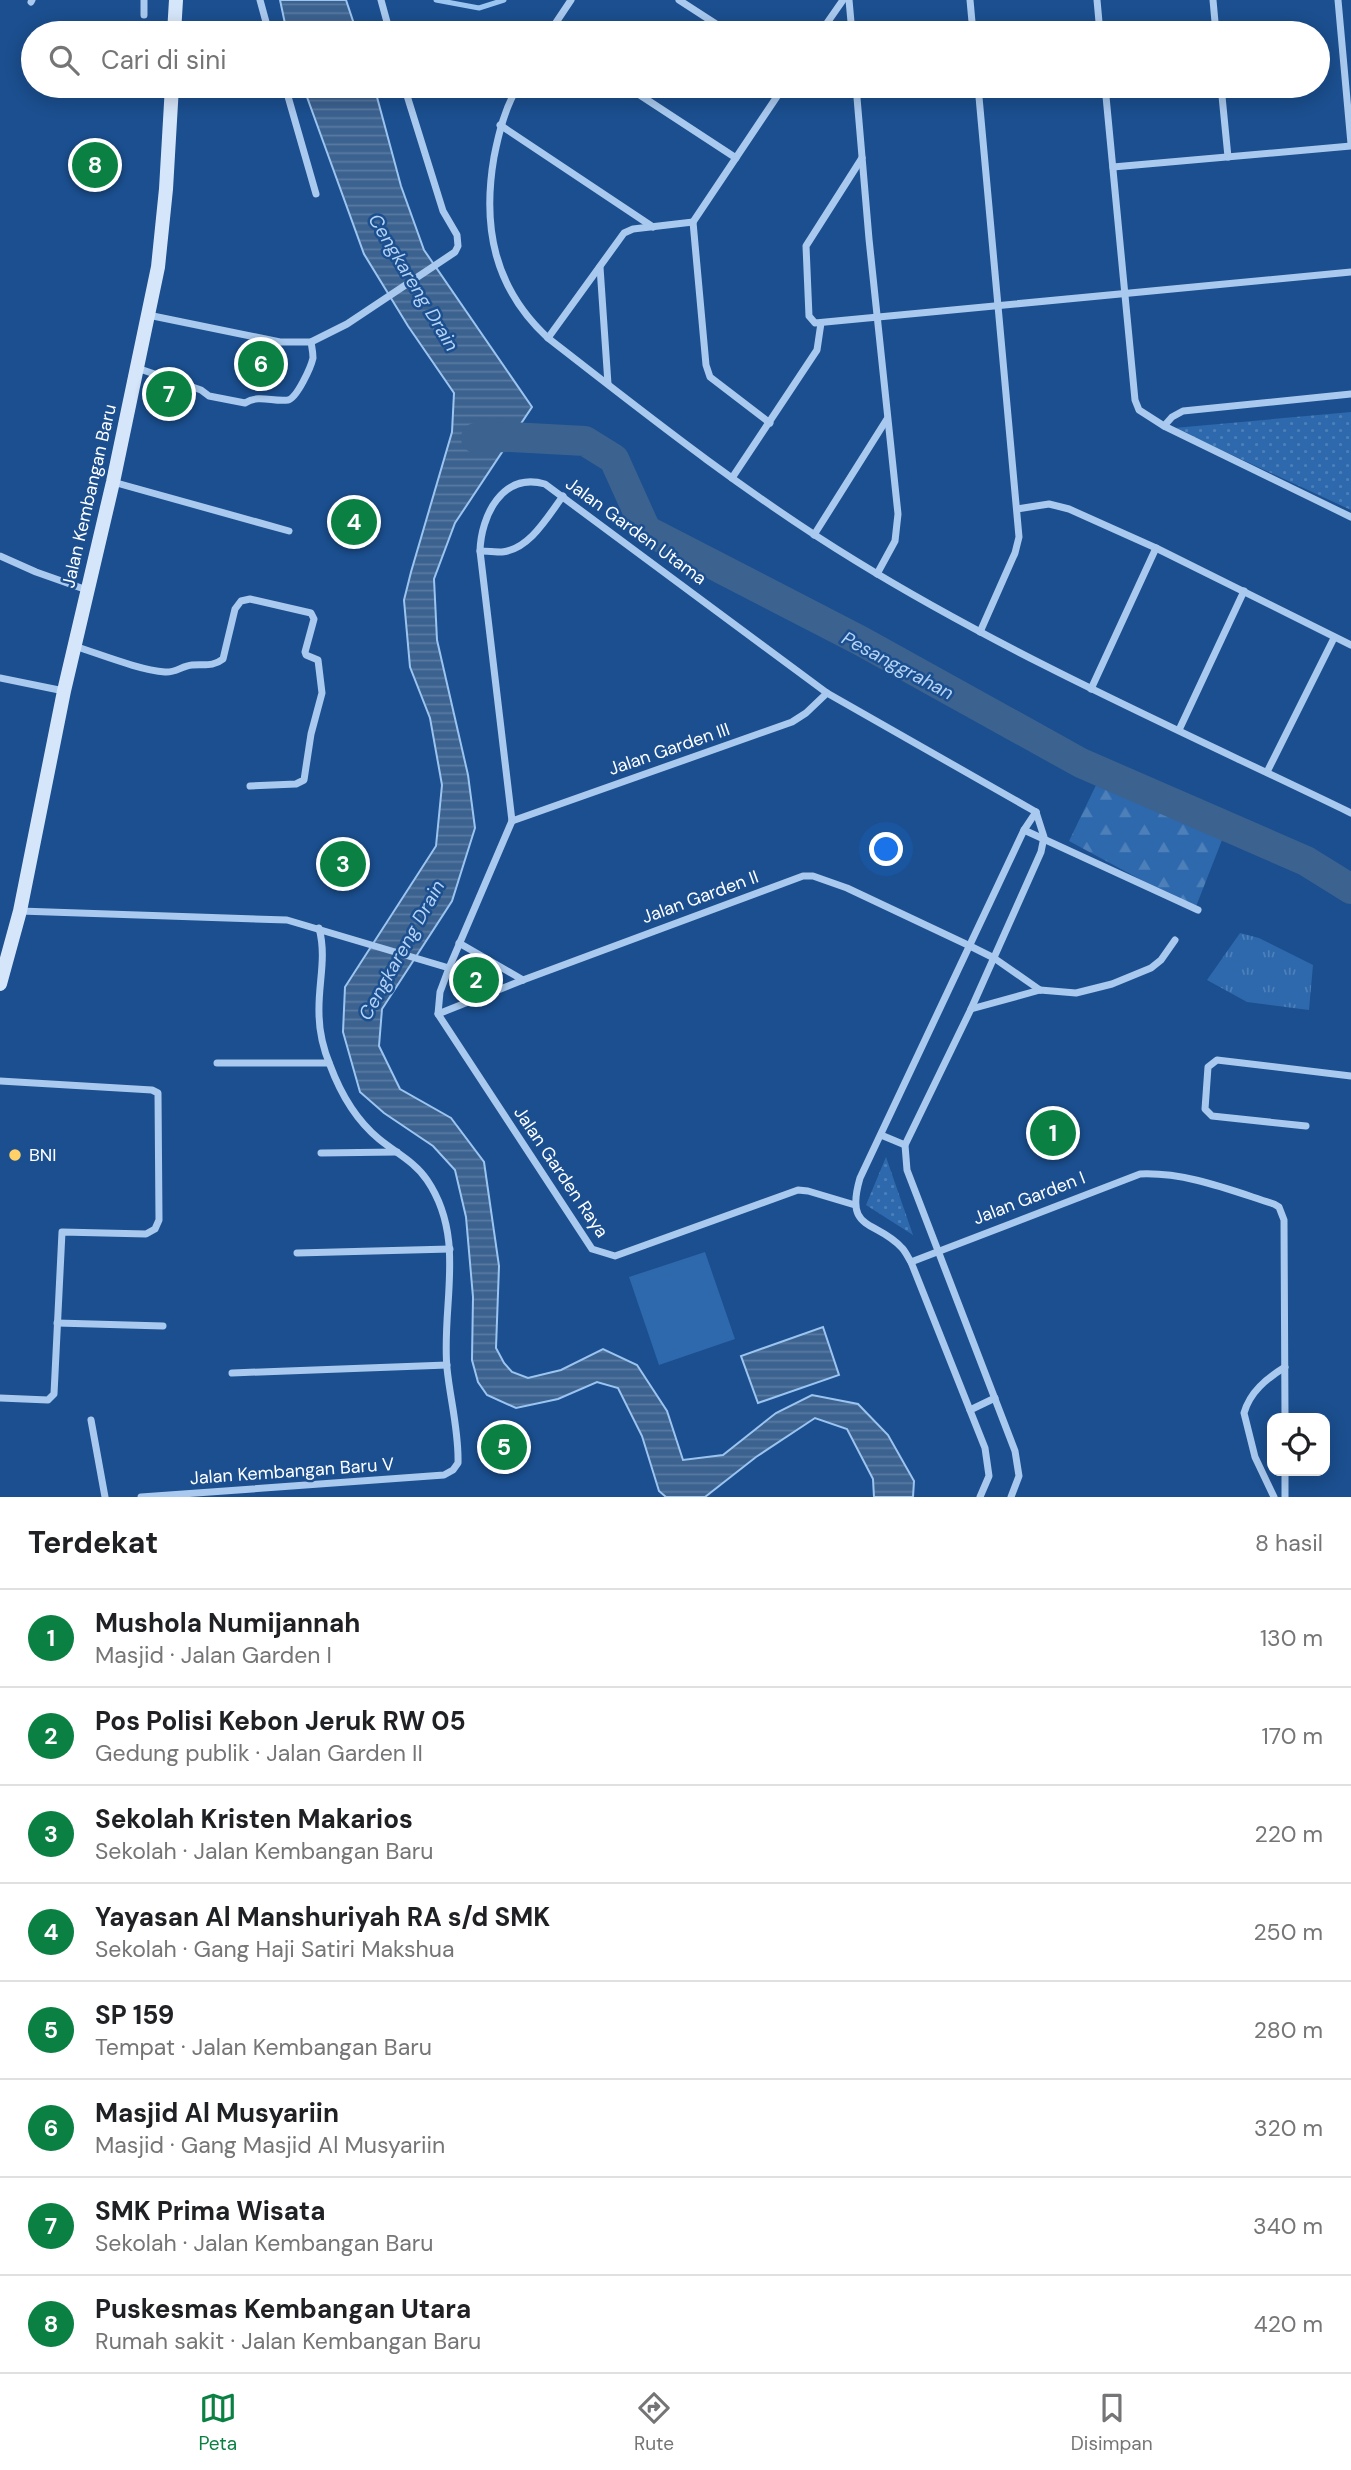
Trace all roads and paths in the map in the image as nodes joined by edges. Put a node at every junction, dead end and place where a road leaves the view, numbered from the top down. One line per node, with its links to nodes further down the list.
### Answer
1 (144, 0): 13 (street)
2 (176, 0): 14 (main road)
3 (260, 0): 15 (street)
4 (381, 0): 16 (street)
5 (571, 0): 17 (street)
6 (679, 0): 18 (street)
7 (843, 0): 19 (street)
8 (849, 0): 20 (street)
9 (970, 0): 21 (street)
10 (1097, 0): 22 (street)
11 (1213, 0): 23 (street)
12 (1338, 0): 35 (street)
13 (144, 15)
14 (175, 21)
15 (266, 21)
16 (387, 21)
17 (558, 21)
18 (711, 21)
19 (828, 21)
20 (851, 21)
21 (972, 21)
22 (1099, 21)
23 (1215, 21)
24 (171, 98): 47 (main road, Jalan Kembangan Baru)
25 (288, 98): 40 (street)
26 (408, 98): 51 (street)
27 (512, 98): 34 (street)
28 (644, 98): 37 (street)
29 (777, 98): 37 (street)
30 (857, 98): 38 (street)
31 (979, 98): 46 (street)
32 (1106, 98): 39 (street)
33 (1222, 98): 36 (street)
34 (500, 125): 42 (street); 50 (street)
35 (1351, 145): 36 (street)
36 (1228, 157): 39 (street)
37 (736, 158): 41 (street)
38 (862, 158): 48 (street); 49 (street)
39 (1113, 167): 45 (street)
40 (316, 194)
41 (693, 222): 42 (street); 56 (street)
42 (653, 227): 43 (street)
43 (600, 267): 50 (street); 53 (street)
44 (1351, 272): 45 (street)
45 (1124, 292): 46 (street); 57 (street)
46 (999, 304): 48 (street); 61 (street)
47 (148, 315): 51 (street); 52 (main road, Jalan Kembangan Baru)
48 (877, 317): 49 (street); 55 (street)
49 (821, 323): 56 (street)
50 (548, 338): 53 (street)
51 (311, 342): 52 (street)
52 (137, 368): 59 (main road, Jalan Kembangan Baru)
53 (608, 384): 58 (street)
54 (1351, 394): 57 (street)
55 (888, 419): 64 (street); 68 (street)
56 (770, 422): 58 (street)
57 (1164, 426): 62 (street)
58 (732, 478): 64 (street)
59 (113, 482): 63 (street); 69 (main road, Jalan Kembangan Baru)
60 (563, 496): 66 (street); 66 (street, Jalan Garden Utama); 78 (street, Jalan Garden Utama)
61 (1017, 509): 65 (street); 71 (street)
62 (1351, 517)
63 (289, 531)
64 (814, 535): 68 (street)
65 (1156, 548): 70 (street); 76 (street)
66 (480, 551): 84 (street, Jalan Garden Utama)
67 (0, 556): 69 (street)
68 (877, 574): 71 (street)
69 (87, 590): 74 (main road, Jalan Kembangan Baru)
70 (1244, 591): 72 (street); 79 (street)
71 (979, 632): 76 (street)
72 (1334, 638): 73 (street); 80 (street)
73 (1351, 645)
74 (74, 646): 77 (main road, Jalan Kembangan Baru); 81 (street)
75 (0, 678): 77 (street)
76 (1091, 689): 79 (street)
77 (64, 691): 88 (main road, Jalan Kembangan Baru)
78 (827, 693): 82 (street, Jalan Garden Utama); 84 (street, Jalan Garden III)
79 (1179, 730): 80 (street)
80 (1267, 772): 83 (street)
81 (250, 786)
82 (1036, 812): 85 (street); 86 (street)
83 (1351, 813)
84 (512, 821): 91 (street)
85 (1024, 830): 86 (street); 92 (street)
86 (1044, 838): 87 (street); 94 (street)
87 (1198, 910)
88 (20, 911): 89 (street); 93 (main road, Jalan Kembangan Baru)
89 (319, 928): 95 (street); 102 (street)
90 (1175, 940): 98 (street)
91 (459, 943): 95 (street); 96 (street)
92 (970, 946): 94 (street); 96 (street, Jalan Garden II); 106 (street)
93 (4, 957): 97 (main road, Jalan Kembangan Baru)
94 (994, 958): 98 (street); 99 (street)
95 (449, 968): 100 (street)
96 (523, 980): 100 (street, Jalan Garden II)
97 (0, 984)
98 (1040, 990): 99 (street)
99 (971, 1009): 107 (street)
100 (438, 1014): 110 (street, Jalan Garden Raya)
101 (217, 1063): 102 (street)
102 (329, 1063): 108 (street)
103 (1351, 1076): 105 (street)
104 (0, 1081): 115 (street)
105 (1306, 1126)
106 (881, 1135): 107 (street); 110 (street)
107 (905, 1144): 112 (street)
108 (397, 1152): 109 (street); 111 (street)
109 (321, 1153)
110 (855, 1205): 114 (street)
111 (450, 1249): 113 (street); 117 (street)
112 (937, 1251): 114 (street, Jalan Garden I); 118 (street, Jalan Garden I); 121 (street)
113 (297, 1253)
114 (911, 1262): 122 (street)
115 (57, 1323): 116 (street); 120 (street)
116 (163, 1326)
117 (447, 1365): 119 (street); 127 (street, Jalan Kembangan Baru V)
118 (1285, 1367): 123 (street); 130 (street)
119 (232, 1373)
120 (0, 1398)
121 (995, 1398): 122 (street); 129 (street)
122 (970, 1410): 128 (street)
123 (1285, 1413)
124 (91, 1420): 126 (street)
125 (1285, 1476): 131 (street)
126 (105, 1497)
127 (141, 1497)
128 (980, 1497)
129 (1011, 1497)
130 (1274, 1497)
131 (1285, 1497)

